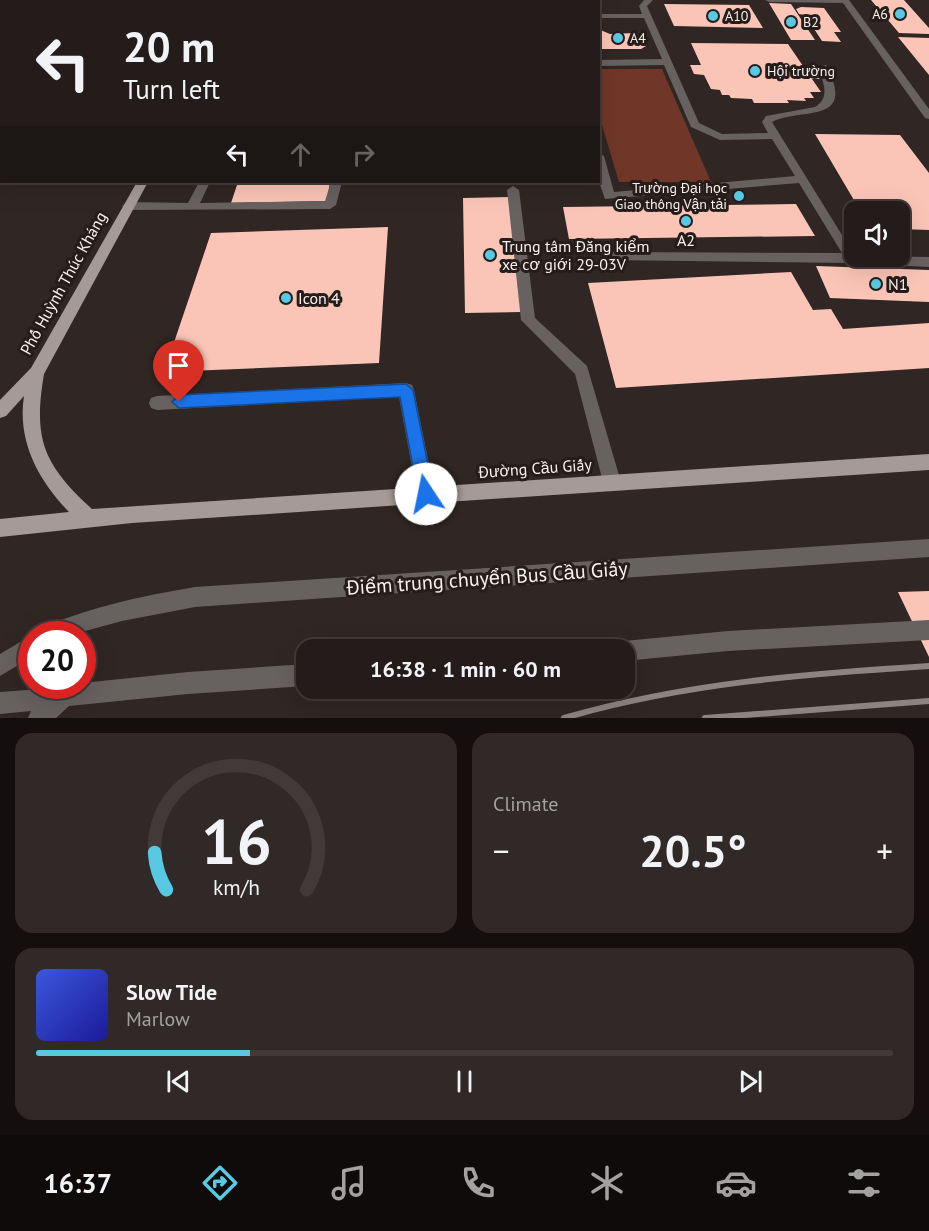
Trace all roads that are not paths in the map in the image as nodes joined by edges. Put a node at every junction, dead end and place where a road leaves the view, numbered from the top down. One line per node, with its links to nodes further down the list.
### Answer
1 (650, 0): 5 (lane)
2 (769, 0): 3 (lane)
3 (846, 0): 9 (lane)
4 (600, 15): 5 (lane)
5 (648, 16): 6 (lane)
6 (667, 62): 7 (lane); 10 (lane)
7 (600, 63)
8 (824, 67): 10 (lane)
9 (929, 116)
10 (777, 136): 12 (lane)
11 (600, 163): 12 (lane)
12 (803, 178): 19 (lane)
13 (141, 183): 17 (main road, Phố Huỳnh Thúc Kháng)
14 (204, 183): 18 (lane)
15 (336, 183): 18 (lane)
16 (513, 190): 28 (lane)
17 (128, 206): 18 (lane); 24 (main road, Phố Huỳnh Thúc Kháng)
18 (192, 207)
19 (844, 246)
20 (613, 257): 21 (lane)
21 (844, 258)
22 (910, 261): 23 (lane)
23 (929, 262)
24 (36, 373): 26 (main road, Phố Huỳnh Thúc Kháng); 30 (main road, Phố Huỳnh Thúc Kháng)
25 (157, 403): 29 (lane)
26 (0, 411)
27 (929, 462): 28 (main road, Đường Cầu Giấy)
28 (612, 482): 29 (main road, Đường Cầu Giấy)
29 (426, 494): 30 (main road, Đường Cầu Giấy)
30 (88, 519): 31 (main road, Đường Cầu Giấy)
31 (0, 528)
32 (929, 548): 33 (lane, Điểm trung chuyển Bus Cầu Giấy)
33 (79, 621)
34 (929, 630): 35 (lane)
35 (635, 650)
36 (18, 654): 37 (lane)
37 (0, 666)
38 (296, 676): 39 (lane)
39 (96, 692)
40 (37, 699): 42 (lane)
41 (61, 699): 43 (lane)
42 (0, 703)
43 (39, 718)

